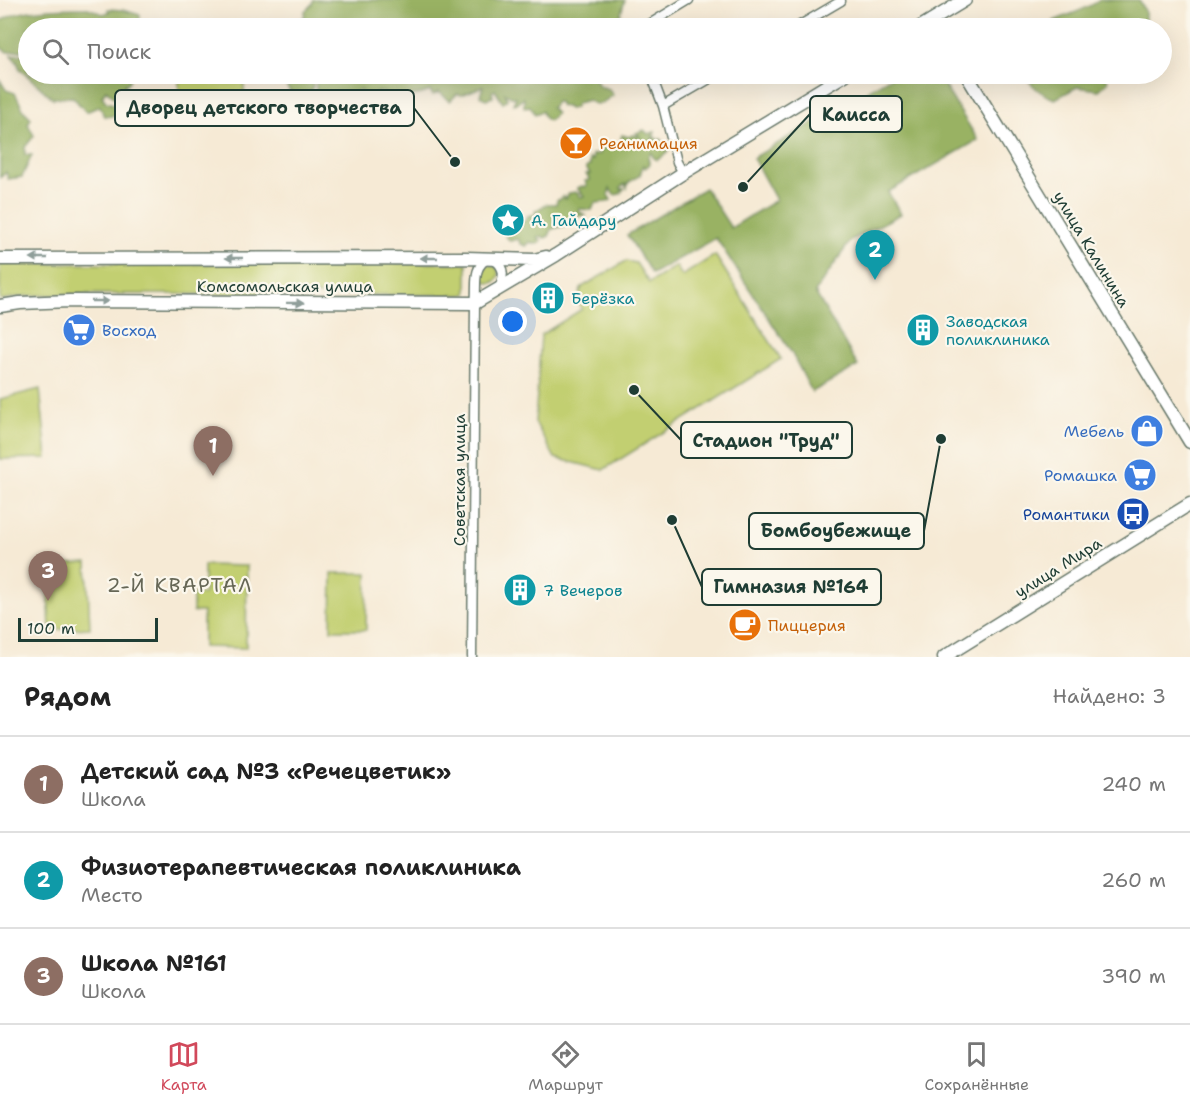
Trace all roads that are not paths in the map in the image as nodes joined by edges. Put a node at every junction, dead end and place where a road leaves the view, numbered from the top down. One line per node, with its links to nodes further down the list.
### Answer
1 (689, 0): 4 (street)
2 (965, 0): 6 (street)
3 (841, 1): 5 (street)
4 (659, 18)
5 (812, 18)
6 (943, 18)
7 (655, 84): 11 (street)
8 (701, 84): 11 (street)
9 (829, 84): 12 (street, Комсомольская улица)
10 (972, 84): 19 (street, улица Калинина)
11 (663, 106): 12 (street)
12 (683, 172): 13 (street, Комсомольская улица)
13 (556, 255): 15 (street, Комсомольская улица); 16 (street, Комсомольская улица)
14 (0, 259): 15 (street, Комсомольская улица, one-way to 14)
15 (491, 260): 16 (street); 17 (street, Советская улица)
16 (498, 291): 17 (street, Комсомольская улица)
17 (475, 303): 18 (street, Комсомольская улица, one-way to 17); 21 (street, Советская улица)
18 (0, 306)
19 (1190, 442)
20 (1190, 504): 22 (street, улица Мира)
21 (472, 657)
22 (944, 657)

